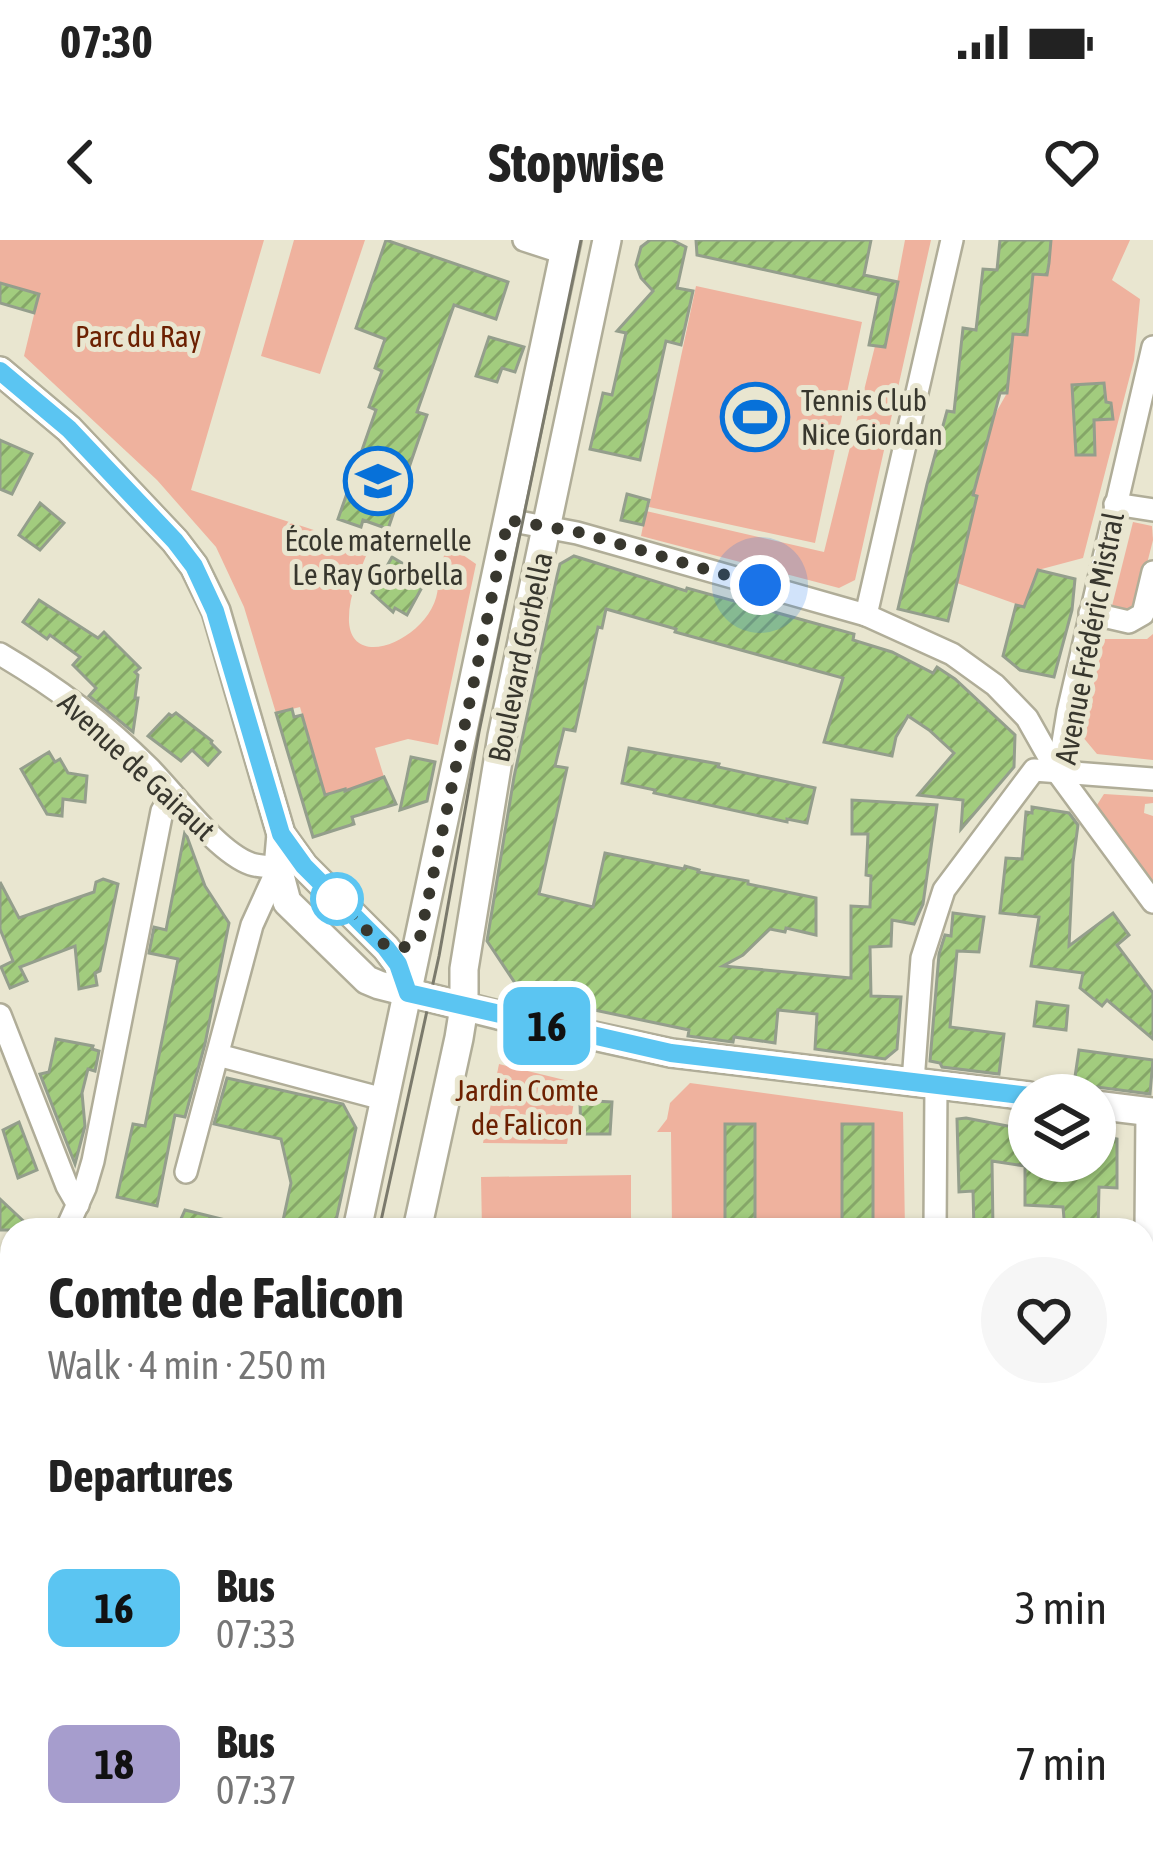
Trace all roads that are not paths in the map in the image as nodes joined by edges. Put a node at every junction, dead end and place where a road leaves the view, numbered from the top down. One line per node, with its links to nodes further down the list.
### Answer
1 (524, 240): 4 (street)
2 (608, 240): 10 (main road, Boulevard Gorbella)
3 (952, 240): 13 (street)
4 (565, 247): 9 (main road, Boulevard Gorbella)
5 (1153, 347): 7 (street, Avenue Frédéric Mistral)
6 (0, 371): 18 (main road)
7 (1115, 504): 8 (street); 12 (street, Avenue Frédéric Mistral)
8 (1153, 510)
9 (508, 520): 10 (street); 22 (main road, Boulevard Gorbella)
10 (548, 526): 13 (street); 25 (main road, Boulevard Gorbella)
11 (1153, 572): 12 (street)
12 (1090, 613): 15 (street, Avenue Frédéric Mistral)
13 (866, 615): 15 (street)
14 (0, 654): 17 (street, Avenue de Gairaut)
15 (1058, 773): 16 (street); 21 (street, Avenue Frédéric Mistral); 28 (street)
16 (1153, 778)
17 (172, 794): 19 (street, Avenue de Gairaut); 34 (street)
18 (281, 834): 19 (main road); 20 (main road)
19 (278, 868): 20 (main road); 24 (main road); 27 (street)
20 (319, 881): 23 (main road)
21 (1153, 902)
22 (419, 942): 23 (main road); 24 (main road, Boulevard Gorbella)
23 (386, 948): 24 (main road)
24 (408, 993): 25 (main road); 30 (main road, Boulevard Gorbella)
25 (464, 1007): 28 (main road); 37 (main road, Boulevard Gorbella)
26 (0, 1015): 34 (street)
27 (218, 1055): 30 (street); 33 (street)
28 (924, 1084): 29 (main road); 38 (street)
29 (1008, 1094)
30 (387, 1100): 36 (main road, Boulevard Gorbella)
31 (1116, 1108): 32 (main road)
32 (1150, 1112): 39 (street)
33 (186, 1172)
34 (78, 1205): 35 (street)
35 (72, 1218)
36 (360, 1218)
37 (420, 1218)
38 (934, 1218)
39 (1148, 1218)

